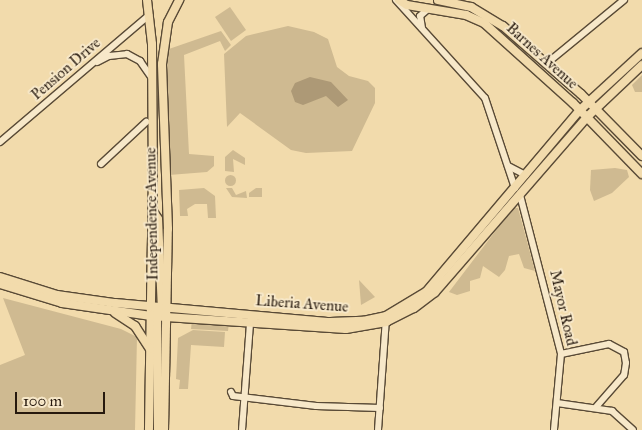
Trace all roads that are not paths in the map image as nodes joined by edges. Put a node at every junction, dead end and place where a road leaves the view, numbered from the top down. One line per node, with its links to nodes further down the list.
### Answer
1 (147, 0): 7 (main road, Independence Avenue)
2 (179, 0): 30 (main road, Independence Avenue)
3 (398, 0): 6 (main road, Barnes Avenue); 8 (street, Mayor Road)
4 (438, 0): 11 (main road, Barnes Avenue)
5 (624, 0): 11 (street)
6 (428, 9): 8 (street); 16 (main road, Barnes Avenue)
7 (149, 15): 10 (street, Pension Drive); 13 (main road, Independence Avenue)
8 (422, 29): 22 (street, Mayor Road)
9 (642, 53): 14 (main road, Liberia Avenue)
10 (91, 64): 13 (street); 19 (street, Pension Drive)
11 (546, 64): 14 (main road, Barnes Avenue)
12 (642, 65): 15 (main road, Liberia Avenue)
13 (152, 78): 26 (main road, Independence Avenue)
14 (588, 101): 15 (main road, Barnes Avenue); 16 (main road, Liberia Avenue)
15 (595, 108): 17 (main road, Liberia Avenue); 20 (main road, Barnes Avenue)
16 (580, 110): 17 (main road, Barnes Avenue); 24 (main road, Liberia Avenue)
17 (587, 117): 23 (main road, Barnes Avenue); 25 (main road, Liberia Avenue)
18 (146, 122): 21 (street)
19 (0, 142)
20 (642, 156)
21 (101, 164)
22 (508, 166): 24 (street); 25 (street, Mayor Road)
23 (642, 174)
24 (526, 175): 25 (main road, Liberia Avenue)
25 (517, 192): 36 (main road, Liberia Avenue); 39 (street, Mayor Road)
26 (152, 209): 29 (main road, Independence Avenue); 30 (main road)
27 (0, 277): 29 (main road, Liberia Avenue)
28 (0, 284): 32 (main road, Liberia Avenue)
29 (146, 305): 30 (main road, Liberia Avenue); 33 (main road); 34 (main road, Independence Avenue); 35 (main road)
30 (164, 307): 31 (main road, Liberia Avenue); 35 (main road, Independence Avenue)
31 (177, 308): 35 (main road); 36 (main road, Liberia Avenue)
32 (109, 310): 33 (main road, Liberia Avenue); 38 (main road)
33 (140, 314): 34 (main road, Liberia Avenue)
34 (151, 316): 35 (main road, Liberia Avenue); 38 (main road, Independence Avenue)
35 (167, 317): 37 (main road, Liberia Avenue); 46 (main road); 47 (main road, Independence Avenue)
36 (386, 319): 37 (main road, Liberia Avenue); 44 (street)
37 (250, 322): 41 (street)
38 (151, 351): 45 (main road, Independence Avenue)
39 (561, 354): 42 (street, Mayor Road); 43 (street)
40 (231, 392): 41 (street)
41 (245, 397): 44 (street); 48 (street)
42 (557, 403): 43 (street); 50 (street, Mayor Road)
43 (596, 407): 51 (street)
44 (380, 408): 49 (street)
45 (149, 430)
46 (158, 430)
47 (164, 430)
48 (242, 430)
49 (378, 430)
50 (554, 430)
51 (633, 430)

